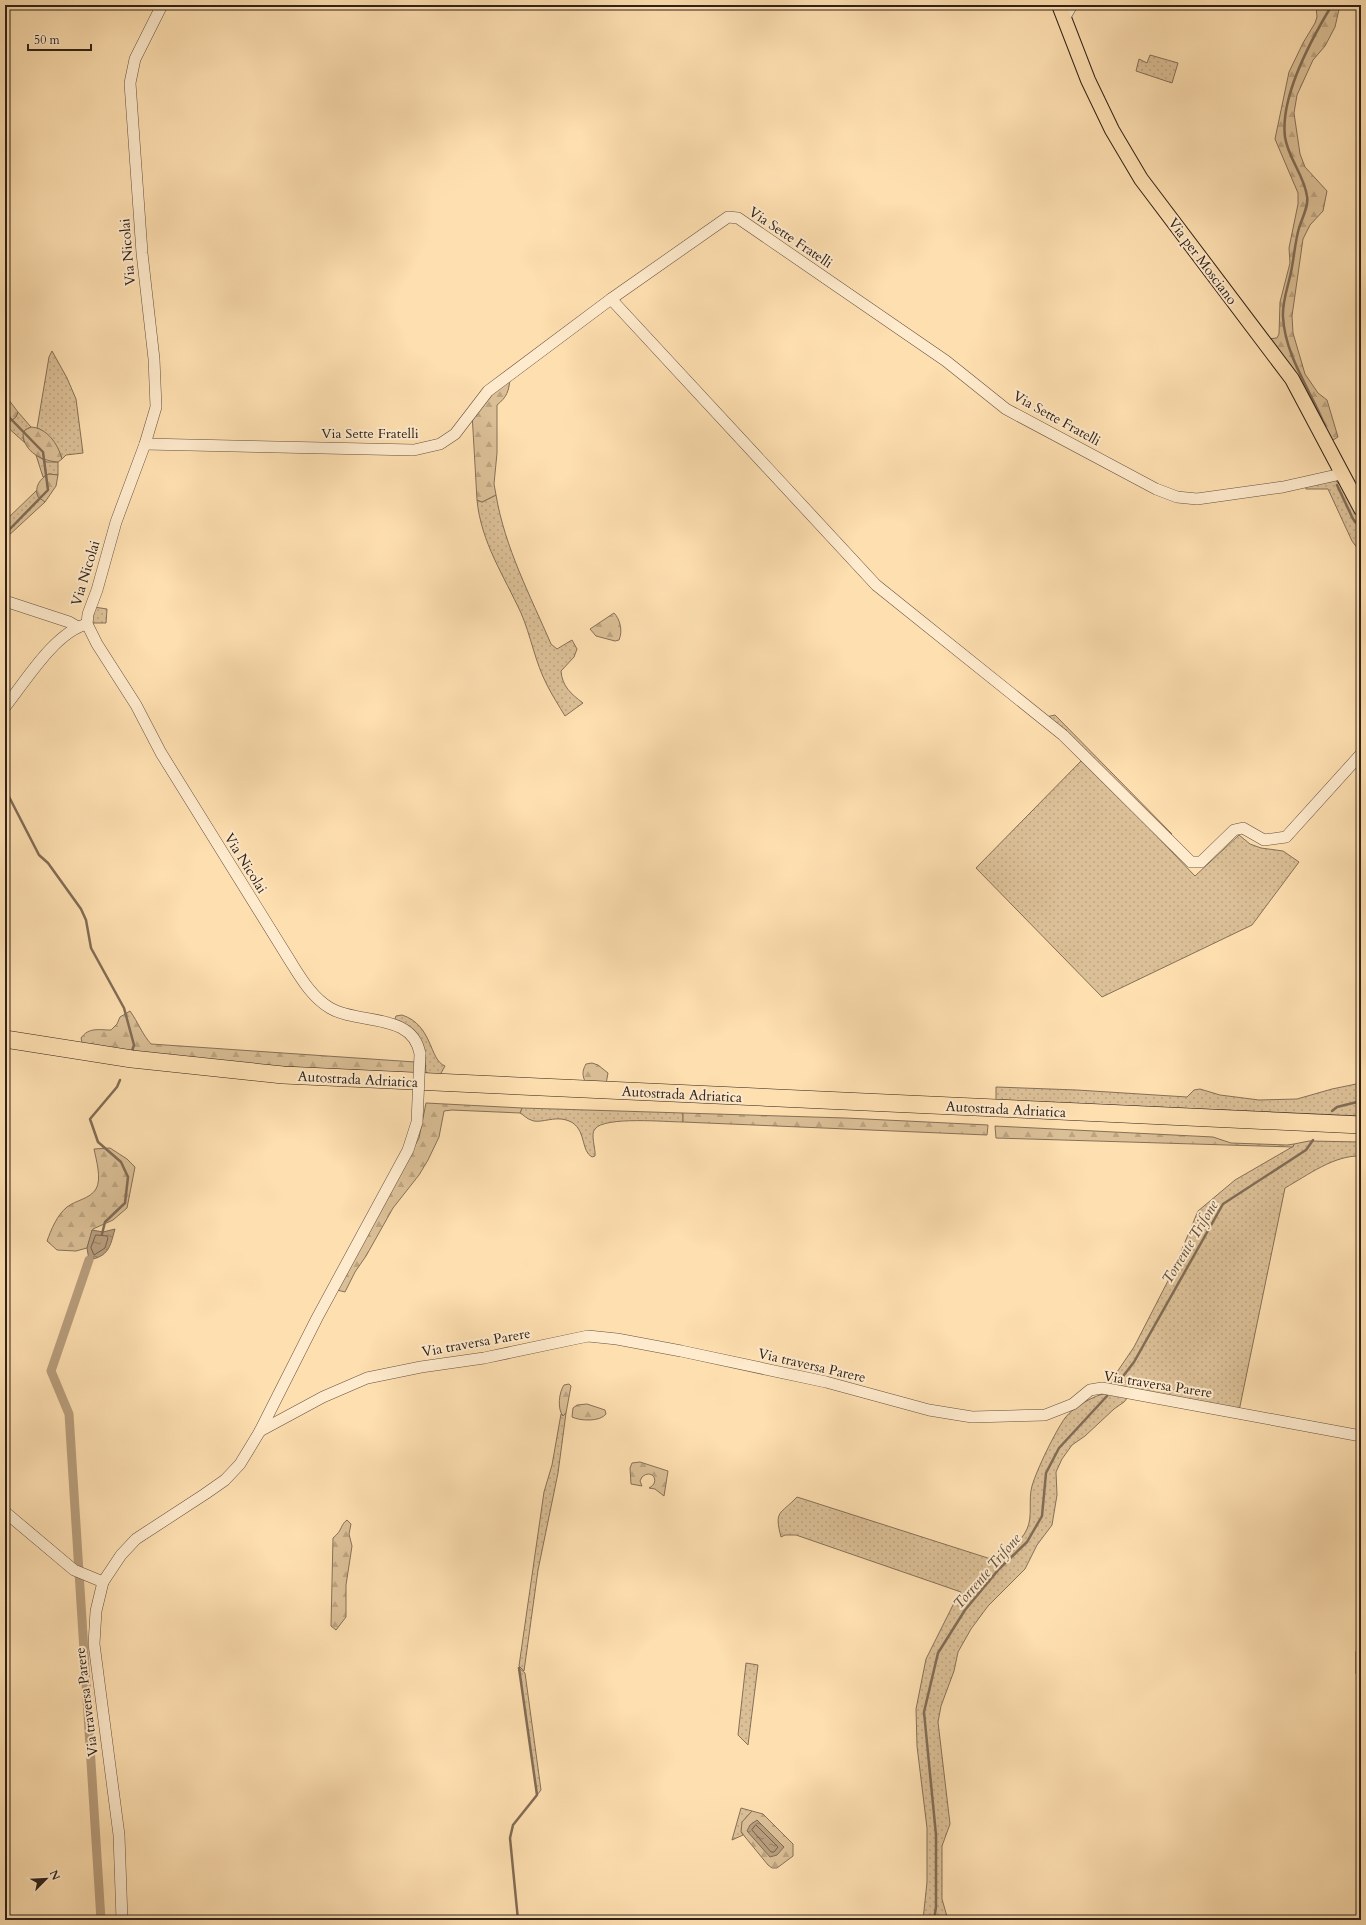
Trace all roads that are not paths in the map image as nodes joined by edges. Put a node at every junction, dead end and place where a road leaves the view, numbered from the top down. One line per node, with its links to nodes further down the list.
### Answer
1 (162, 5): 5 (street, Via Nicolai)
2 (1072, 5): 3 (street)
3 (1062, 11): 6 (main road, Via per Mosciano)
4 (611, 299): 5 (street, Via Sette Fratelli); 6 (street, Via Sette Fratelli); 11 (street)
5 (145, 444): 9 (street, Via Nicolai)
6 (1341, 474): 7 (main road, Via per Mosciano)
7 (1361, 509)
8 (5, 601): 9 (street, Via Nicolai)
9 (82, 625): 10 (street); 14 (street, Via Nicolai)
10 (5, 708)
11 (1361, 754)
12 (5, 1039): 15 (highway, Autostrada Adriatica)
13 (5, 1051): 16 (highway, Autostrada Adriatica)
14 (420, 1054): 17 (street, Via traversa Parere, bridge)
15 (1361, 1125)
16 (1361, 1136)
17 (260, 1431): 18 (street, Via traversa Parere); 20 (street, Via traversa Parere)
18 (1361, 1436)
19 (5, 1512): 20 (street)
20 (104, 1582): 23 (street, Via traversa Parere)
21 (1361, 1654): 22 (street)
22 (1361, 1671)
23 (122, 1920)

